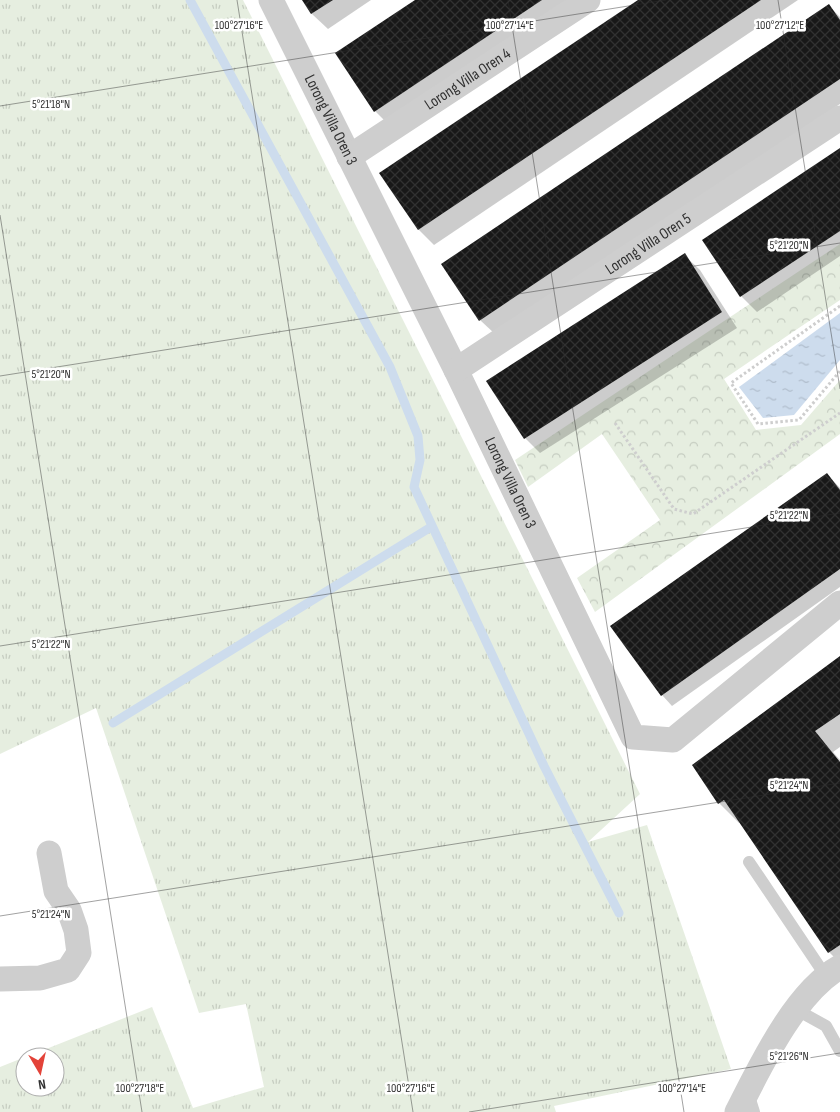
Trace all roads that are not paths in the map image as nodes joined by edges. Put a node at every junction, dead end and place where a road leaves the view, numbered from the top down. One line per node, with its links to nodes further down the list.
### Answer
1 (271, 0): 4 (street, Lorong Villa Oren 3)
2 (588, 0): 4 (street, Lorong Villa Oren 4)
3 (840, 118): 5 (street, Lorong Villa Oren 5)
4 (349, 157): 5 (street, Lorong Villa Oren 3)
5 (456, 370): 6 (street, Lorong Villa Oren 3)
6 (840, 602)
7 (49, 853): 10 (street)
8 (749, 862): 9 (lane)
9 (833, 971): 11 (street)
10 (0, 979)
11 (797, 1010): 12 (lane); 13 (street)
12 (840, 1052)
13 (746, 1105)

